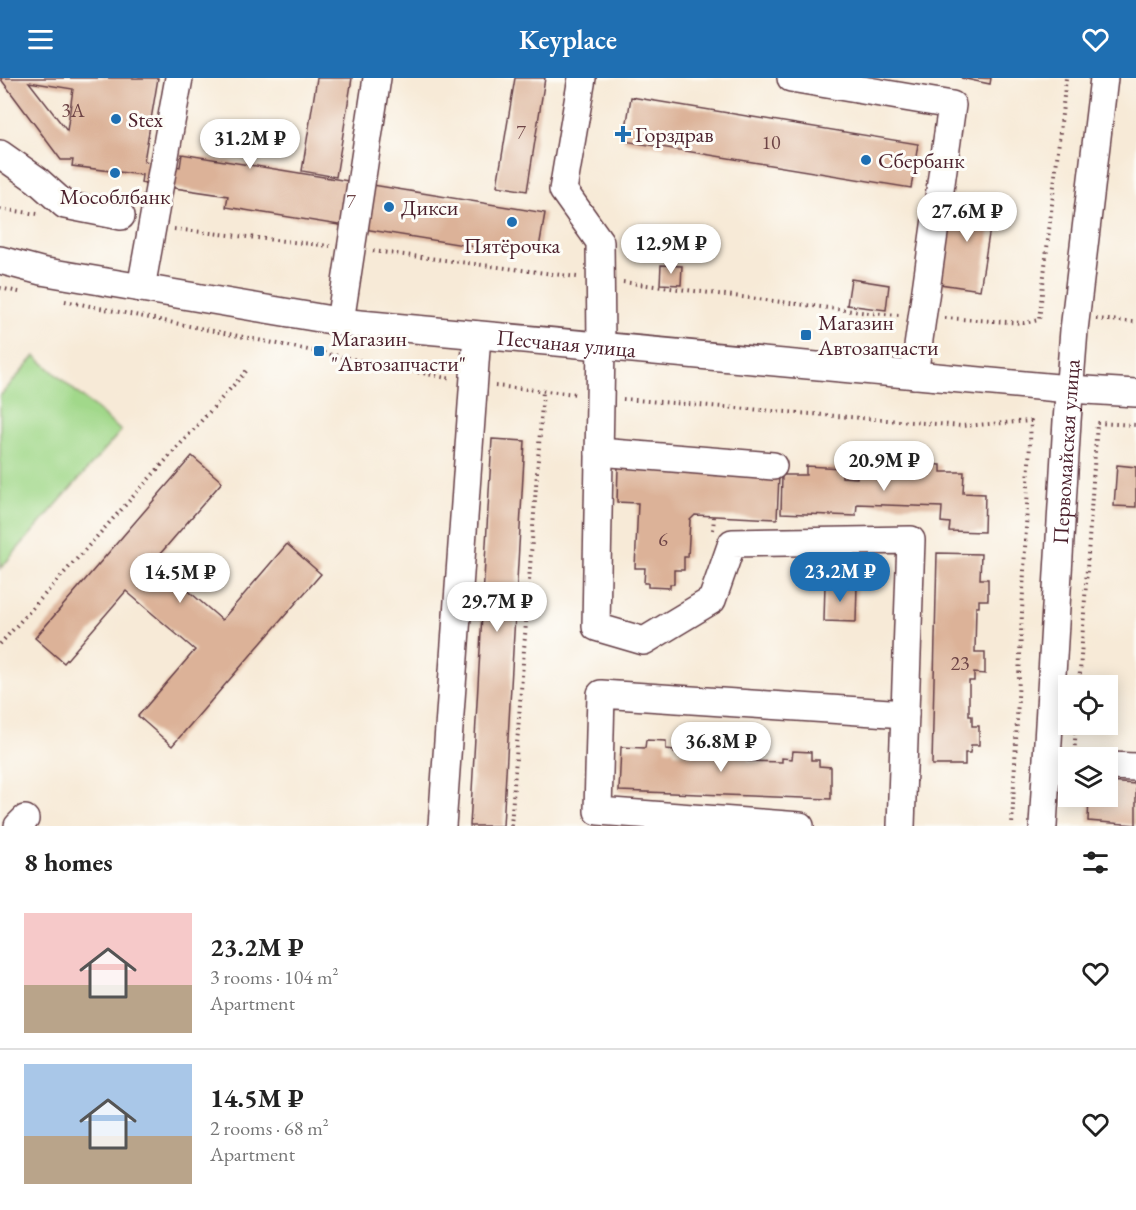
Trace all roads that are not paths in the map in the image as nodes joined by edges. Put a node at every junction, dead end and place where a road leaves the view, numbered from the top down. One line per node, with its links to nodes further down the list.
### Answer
1 (179, 78): 10 (street)
2 (377, 78): 11 (street)
3 (582, 78): 13 (street)
4 (791, 78): 6 (street)
5 (1104, 78): 15 (street, Первомайская улица)
6 (916, 89): 14 (street)
7 (0, 154): 8 (street)
8 (121, 216)
9 (0, 260): 10 (street, Песчаная улица)
10 (141, 288): 11 (street, Песчаная улица)
11 (340, 322): 12 (street, Песчаная улица)
12 (477, 335): 13 (street, Песчаная улица); 25 (street)
13 (601, 346): 14 (street, Песчаная улица); 17 (street)
14 (914, 375): 15 (street, Песчаная улица)
15 (1069, 389): 16 (street, Песчаная улица); 20 (street, Первомайская улица)
16 (1136, 393)
17 (599, 452): 18 (street); 19 (street)
18 (773, 465)
19 (905, 714): 24 (street); 27 (street)
20 (1058, 747)
21 (1058, 762): 28 (street, Первомайская улица)
22 (1118, 766): 23 (street)
23 (1136, 767)
24 (754, 824): 26 (street)
25 (442, 826)
26 (800, 826)
27 (901, 826)
28 (1043, 826)

